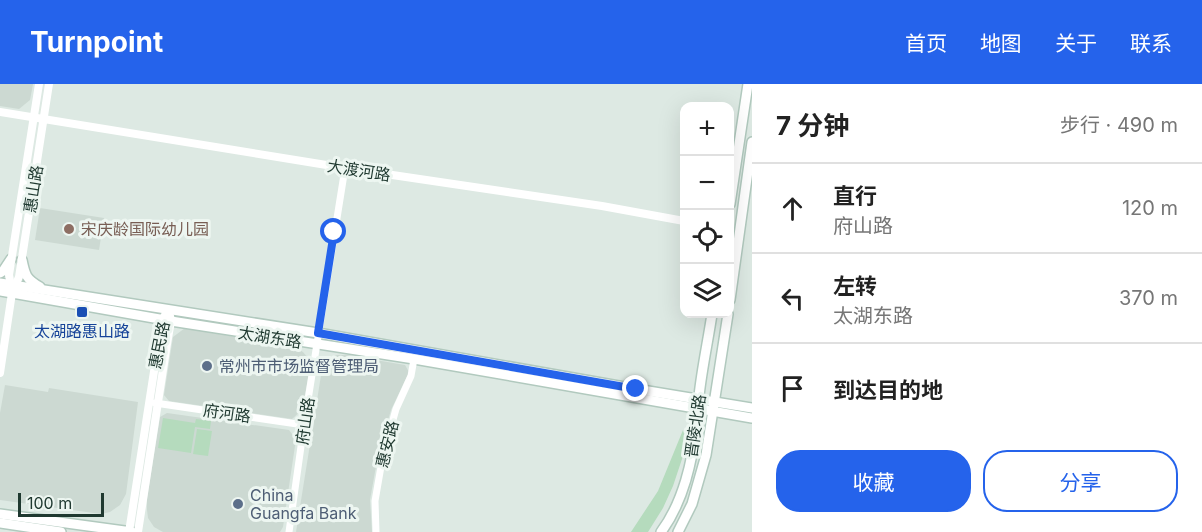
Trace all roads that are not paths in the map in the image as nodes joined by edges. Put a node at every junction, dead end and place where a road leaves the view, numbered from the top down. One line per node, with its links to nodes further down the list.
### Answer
1 (39, 84): 5 (street, 惠山路)
2 (49, 84): 6 (street, 惠山路)
3 (748, 84): 9 (main road)
4 (0, 112): 5 (street, 大渡河路)
5 (33, 117): 6 (street, 大渡河路); 11 (street, 惠山路)
6 (44, 118): 8 (street, 大渡河路); 12 (street, 惠山路)
7 (752, 142): 13 (main road)
8 (345, 168): 10 (street, 大渡河路); 22 (street, 府山路)
9 (734, 172)
10 (680, 219)
11 (11, 259): 14 (main road); 15 (street, 惠山路)
12 (22, 260): 15 (street, 惠山路); 16 (main road)
13 (734, 266)
14 (0, 273)
15 (10, 286): 16 (main road, 太湖东路); 17 (main road, 太湖东路); 21 (main road, 太湖东路); 25 (street, 惠山路)
16 (45, 290): 18 (main road, 太湖东路)
17 (0, 291)
18 (168, 310): 21 (street, 惠民路); 22 (main road, 太湖东路)
19 (711, 318): 27 (main road, 晋陵北路)
20 (727, 318): 28 (main road, 晋陵北路)
21 (166, 320): 23 (main road, 太湖东路); 26 (street, 惠民路)
22 (318, 333): 23 (street, 府山路); 27 (main road, 太湖东路)
23 (316, 344): 24 (main road, 太湖东路); 31 (street, 府山路)
24 (414, 359): 27 (main road, 太湖东路); 38 (street, 惠安路)
25 (0, 373)
26 (154, 403): 31 (street, 府河路); 35 (street, 惠民路); 36 (street, 惠民路)
27 (699, 404): 28 (main road, 太湖东路); 39 (main road, 晋陵北路)
28 (714, 406): 29 (main road, 太湖东路); 30 (main road, 太湖东路); 40 (main road, 晋陵北路)
29 (752, 408)
30 (752, 418)
31 (304, 425): 37 (street, 府山路)
32 (0, 514): 35 (main road)
33 (0, 524): 34 (main road)
34 (61, 532)
35 (130, 532)
36 (138, 532)
37 (289, 532)
38 (376, 532)
39 (661, 532)
40 (678, 532)

